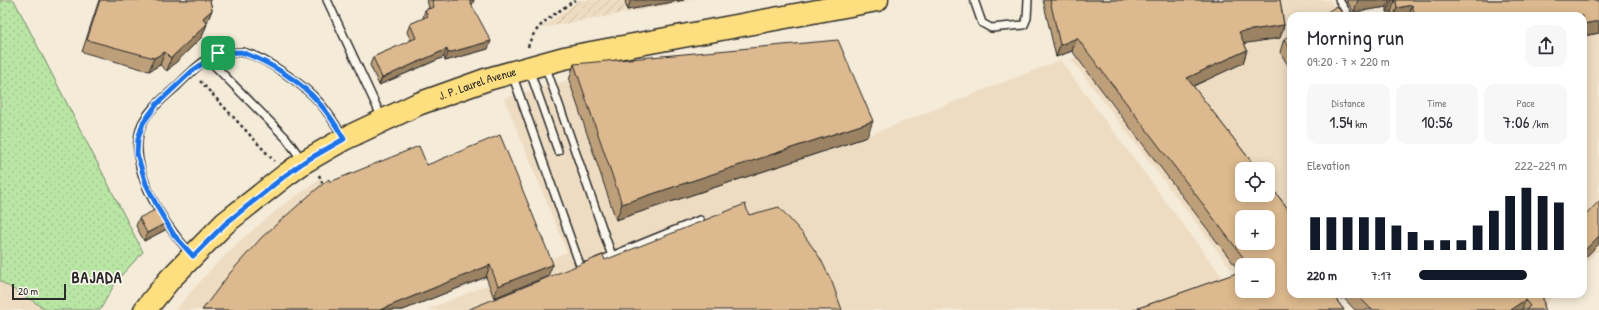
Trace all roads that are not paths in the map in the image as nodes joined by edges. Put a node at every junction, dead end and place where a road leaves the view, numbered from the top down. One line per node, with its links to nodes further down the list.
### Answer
1 (327, 0): 9 (lane)
2 (877, 0): 8 (main road, J. P. Laurel Avenue)
3 (974, 0): 4 (lane)
4 (1028, 0)
5 (1339, 0): 6 (lane)
6 (1347, 12)
7 (208, 59): 10 (lane); 12 (lane); 14 (lane)
8 (528, 67): 9 (main road, J. P. Laurel Avenue); 11 (lane); 15 (lane); 16 (lane)
9 (383, 121): 10 (main road, J. P. Laurel Avenue)
10 (344, 139): 12 (main road, J. P. Laurel Avenue)
11 (558, 151)
12 (308, 169): 14 (main road, J. P. Laurel Avenue)
13 (700, 220): 15 (lane)
14 (193, 256): 18 (main road, J. P. Laurel Avenue)
15 (612, 256): 16 (lane)
16 (581, 268): 17 (lane)
17 (573, 271)
18 (144, 310)

